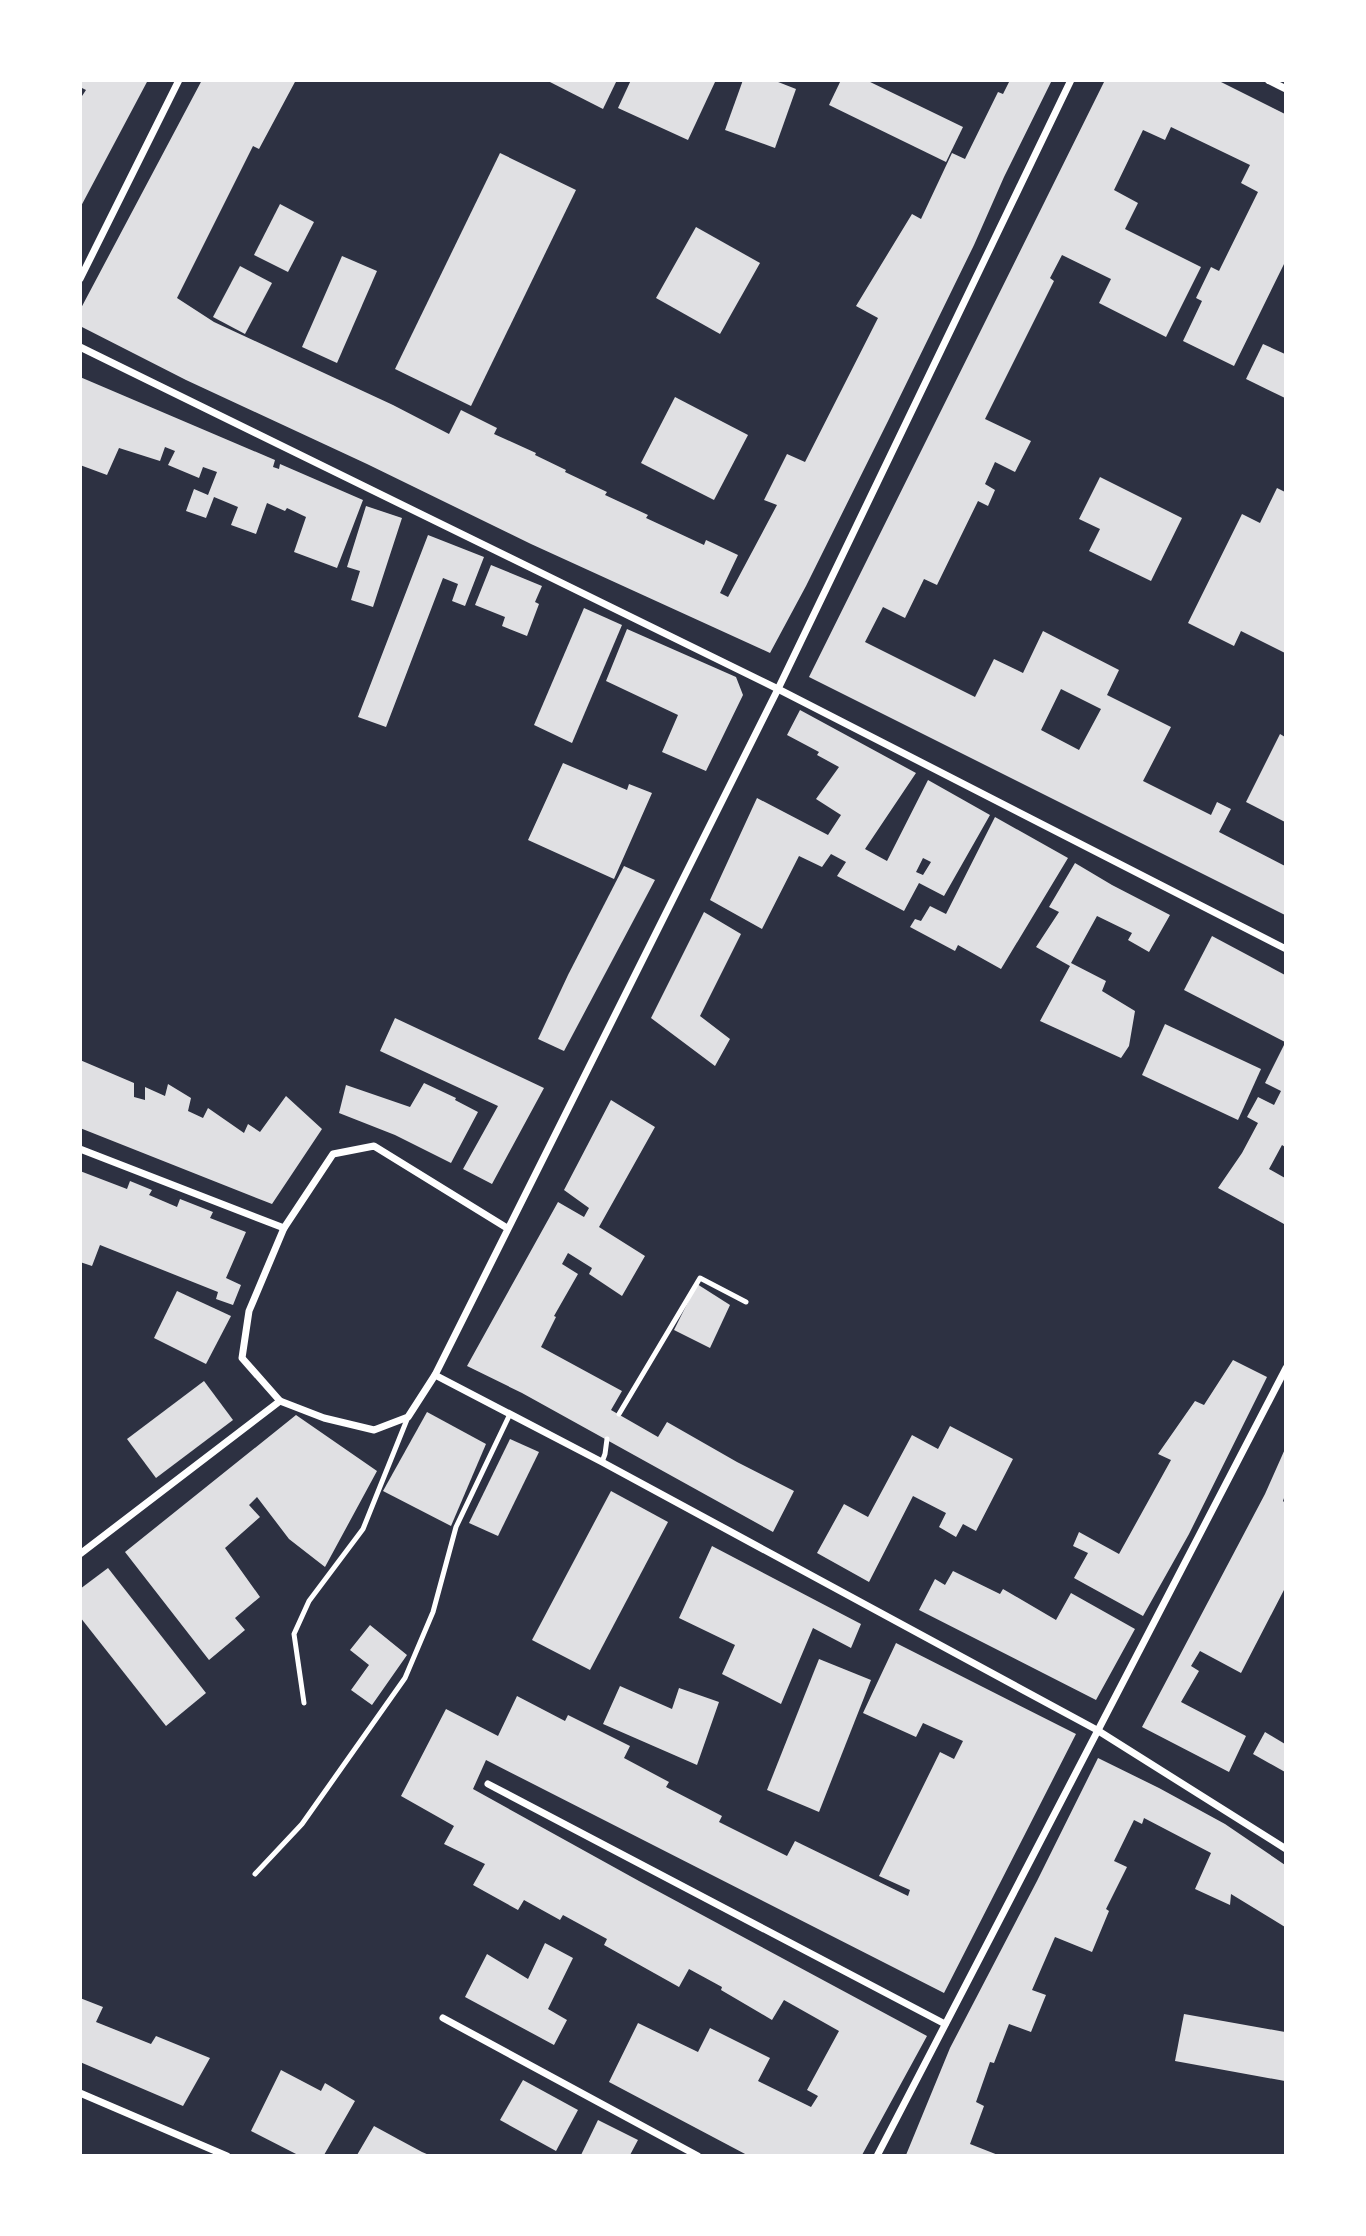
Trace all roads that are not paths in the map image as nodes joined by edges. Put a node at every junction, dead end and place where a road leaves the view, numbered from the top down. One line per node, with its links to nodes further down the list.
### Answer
1 (179, 80): 5 (street)
2 (1071, 80): 7 (street)
3 (1268, 80): 4 (street)
4 (1286, 89)
5 (80, 279)
6 (80, 347): 7 (street)
7 (778, 689): 8 (street); 11 (street)
8 (1286, 949)
9 (80, 1149): 10 (street)
10 (284, 1228): 11 (street); 15 (street)
11 (507, 1228): 14 (street)
12 (746, 1302): 17 (lane)
13 (1286, 1368): 23 (street)
14 (435, 1374): 16 (street); 18 (street)
15 (281, 1402): 18 (street); 21 (street)
16 (510, 1414): 20 (street); 26 (lane)
17 (619, 1414)
18 (408, 1417): 22 (lane)
19 (607, 1439): 20 (lane)
20 (602, 1462): 23 (street)
21 (80, 1554)
22 (304, 1703)
23 (1097, 1730): 25 (street); 28 (street)
24 (488, 1784): 28 (street)
25 (1286, 1849)
26 (256, 1874)
27 (443, 2018): 31 (street)
28 (945, 2024): 32 (street)
29 (80, 2093): 30 (street)
30 (227, 2155)
31 (698, 2155)
32 (877, 2155)

